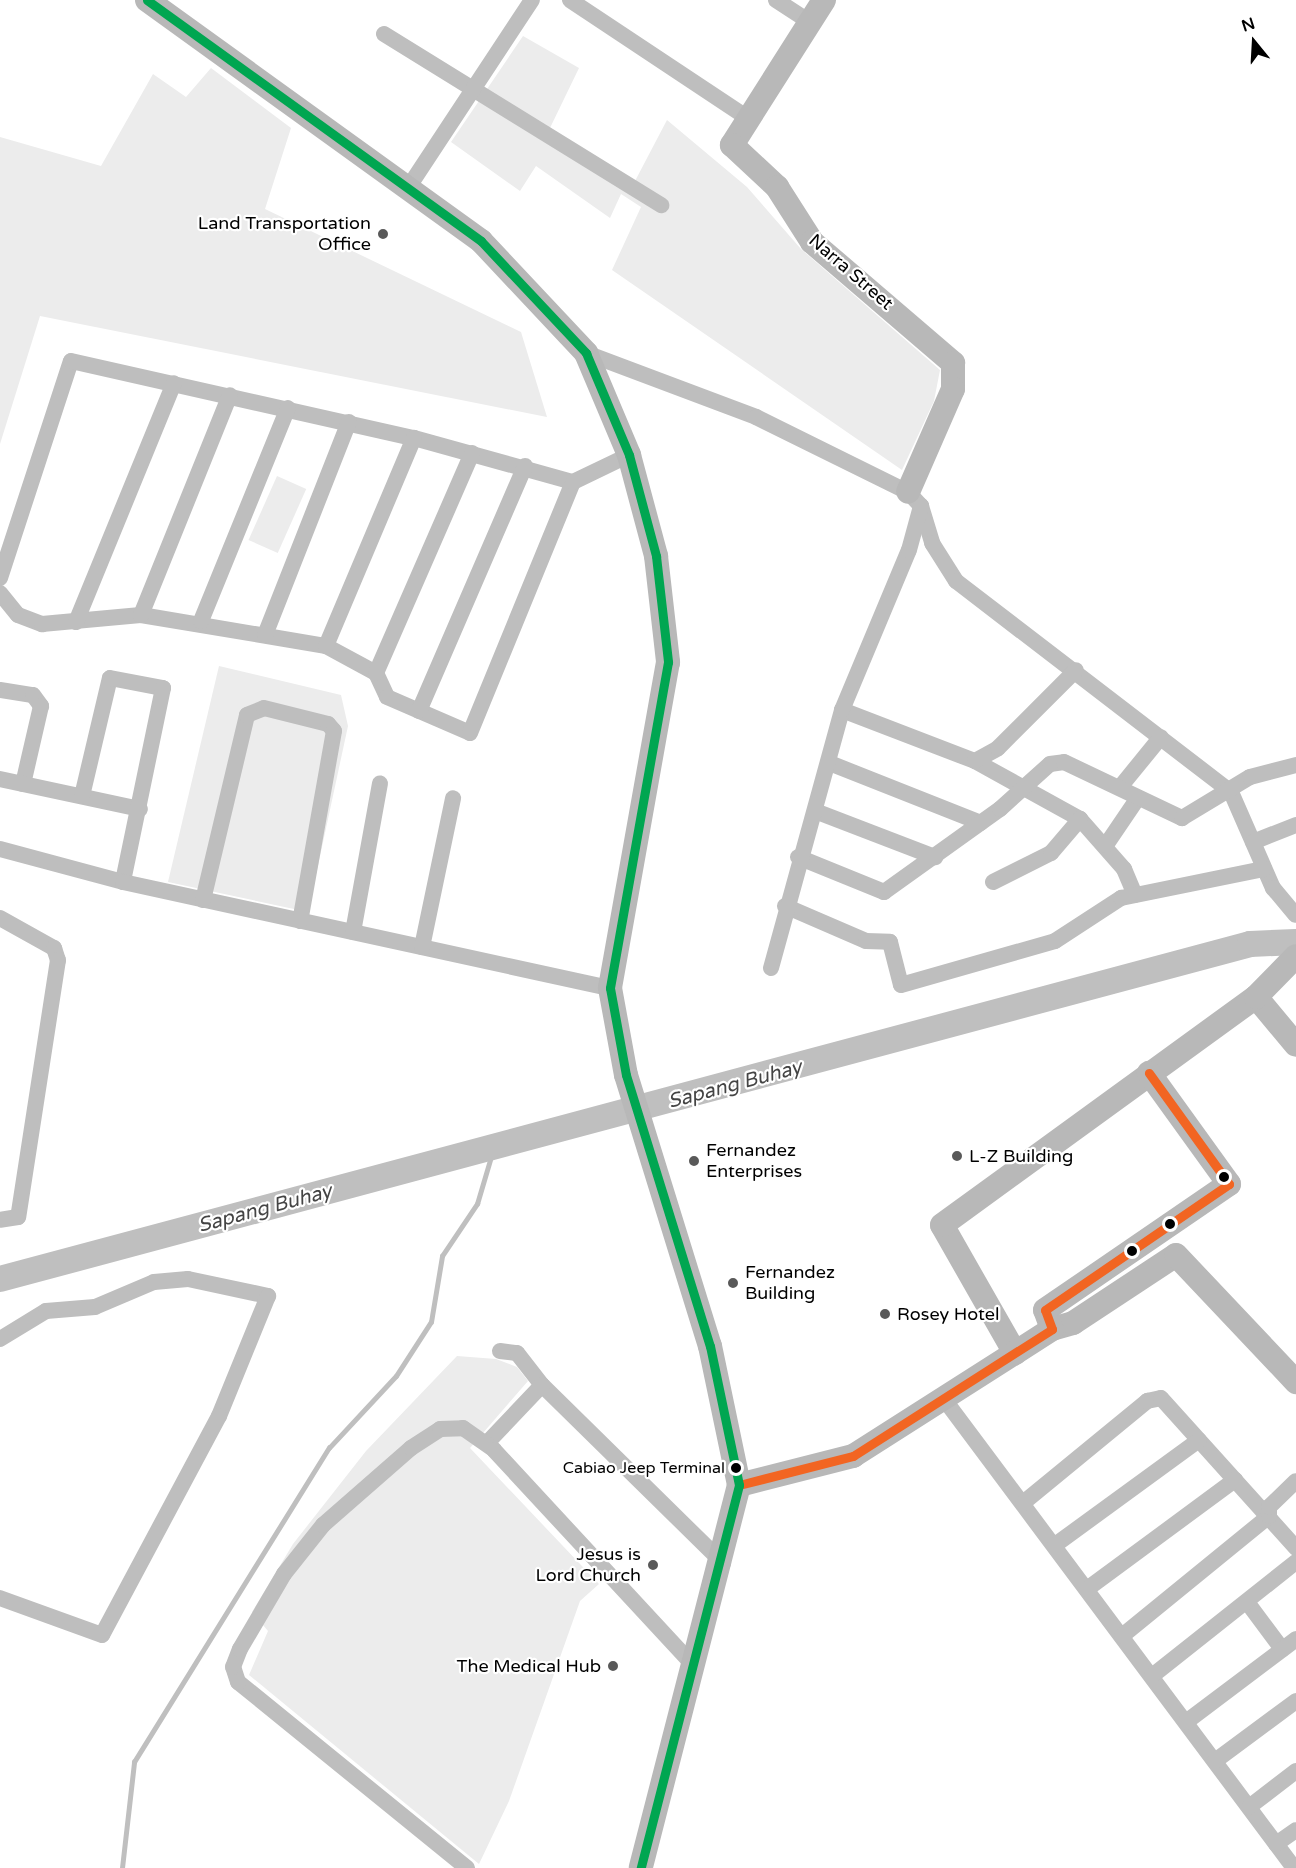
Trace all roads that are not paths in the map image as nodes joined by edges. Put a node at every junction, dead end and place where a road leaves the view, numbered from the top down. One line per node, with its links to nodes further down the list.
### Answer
1 (147, 0): 10 (street)
2 (532, 0): 8 (street)
3 (570, 0): 9 (street)
4 (776, 0): 6 (street)
5 (824, 0): 6 (street, Narra Street)
6 (808, 21): 9 (street, Narra Street)
7 (384, 34): 8 (street)
8 (473, 89): 10 (street); 11 (street)
9 (746, 117): 22 (street, Narra Street)
10 (408, 188): 12 (street)
11 (661, 205)
12 (586, 353): 19 (street); 22 (street)
13 (174, 383): 14 (street); 23 (street); 28 (street)
14 (230, 395): 15 (street); 26 (street)
15 (288, 408): 16 (street); 27 (street)
16 (350, 422): 17 (street); 29 (street)
17 (414, 438): 18 (street); 30 (street)
18 (472, 453): 20 (street); 32 (street)
19 (629, 455): 21 (street); 72 (street)
20 (525, 466): 21 (street); 35 (street)
21 (573, 482): 35 (street)
22 (915, 499): 31 (street); 34 (street)
23 (7, 532): 24 (street)
24 (0, 578)
25 (0, 593): 28 (street)
26 (141, 615): 27 (street); 28 (street)
27 (201, 621): 29 (street)
28 (76, 622)
29 (265, 635): 30 (street)
30 (326, 645): 32 (street)
31 (1076, 670): 36 (street); 37 (street)
32 (376, 673): 35 (street)
33 (0, 690): 42 (street)
34 (842, 710): 37 (street); 38 (street)
35 (419, 711)
36 (1161, 737): 43 (street); 45 (street)
37 (975, 761): 44 (street)
38 (832, 764): 50 (street); 52 (street)
39 (1296, 765): 45 (street)
40 (0, 779): 42 (street)
41 (380, 783): 68 (street)
42 (23, 784): 46 (street)
43 (1121, 786): 44 (street); 48 (street)
44 (1023, 787): 51 (street); 52 (street)
45 (1231, 792): 48 (street); 54 (street)
46 (82, 796): 49 (street); 49 (street)
47 (453, 798): 69 (street)
48 (1138, 798): 55 (street)
49 (140, 809): 60 (street)
50 (815, 811): 57 (street); 58 (street)
51 (1080, 819): 55 (street); 61 (street)
52 (981, 823): 58 (street)
53 (1296, 825): 54 (street)
54 (1253, 842): 59 (street)
55 (1106, 844): 62 (street)
56 (0, 849): 60 (street)
57 (798, 857): 58 (street); 64 (street)
58 (935, 857)
59 (1264, 868): 62 (street); 65 (street)
60 (123, 882): 63 (street)
61 (993, 882)
62 (1135, 895): 64 (street)
63 (203, 900): 67 (street); 67 (street)
64 (785, 906): 71 (street)
65 (1296, 915)
66 (0, 918): 76 (street)
67 (300, 921): 68 (street)
68 (353, 933): 69 (street)
69 (422, 947): 72 (street)
70 (1288, 963): 73 (street)
71 (771, 968)
72 (610, 988): 88 (street)
73 (1256, 997): 74 (street); 75 (street)
74 (1296, 1044)
75 (1149, 1073): 77 (street); 80 (street)
76 (0, 1220)
77 (1052, 1329): 80 (street); 81 (street)
78 (0, 1340): 96 (street)
79 (500, 1350): 82 (street)
80 (1015, 1353): 83 (street)
81 (1296, 1382)
82 (542, 1385): 85 (street); 94 (street)
83 (944, 1399): 88 (street); 89 (street)
84 (1199, 1440): 86 (street); 89 (street); 91 (street)
85 (487, 1443): 100 (street); 109 (street)
86 (1235, 1480): 90 (street); 95 (street)
87 (1296, 1481): 90 (street)
88 (739, 1485): 94 (street)
89 (1023, 1503): 91 (street)
90 (1269, 1516): 92 (street); 98 (street)
91 (1055, 1545): 95 (street)
92 (1296, 1548)
93 (1296, 1562): 97 (street)
94 (723, 1563): 100 (street)
95 (1087, 1589): 98 (street)
96 (0, 1598)
97 (1247, 1602): 99 (street); 101 (street)
98 (1122, 1636): 101 (street)
99 (1289, 1644): 103 (street)
100 (695, 1667): 110 (street)
101 (1152, 1676): 103 (street)
102 (1296, 1701): 104 (street)
103 (1186, 1722): 104 (street)
104 (1215, 1761): 106 (street)
105 (1296, 1771): 106 (street)
106 (1249, 1807): 108 (street)
107 (1296, 1830): 108 (street)
108 (1276, 1844): 111 (street)
109 (467, 1868)
110 (641, 1868)
111 (1294, 1868)

